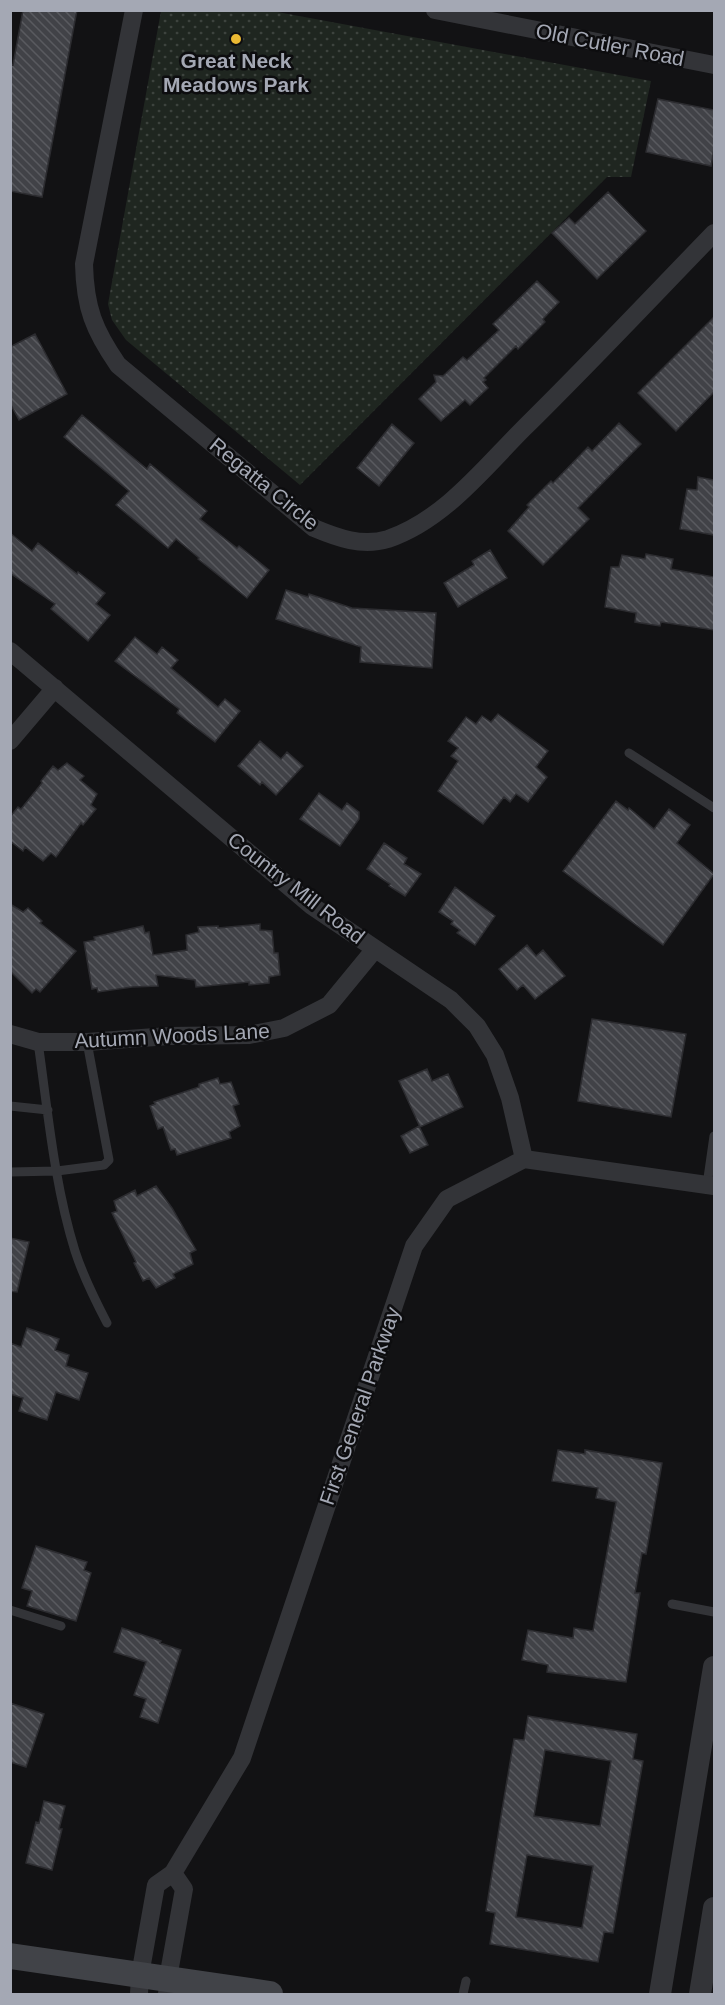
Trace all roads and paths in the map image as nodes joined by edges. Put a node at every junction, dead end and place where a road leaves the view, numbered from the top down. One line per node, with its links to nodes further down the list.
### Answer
1 (134, 10): 4 (street, Regatta Circle)
2 (435, 10): 3 (street, Old Cutler Road)
3 (714, 65)
4 (714, 233)
5 (10, 651): 6 (street, Country Mill Road)
6 (55, 688): 7 (street); 10 (street, Country Mill Road)
7 (10, 741)
8 (629, 753): 9 (lane)
9 (714, 808)
10 (375, 949): 13 (street, Autumn Woods Lane); 17 (street, Country Mill Road)
11 (10, 1035): 12 (street, Autumn Woods Lane)
12 (38, 1042): 13 (street, Autumn Woods Lane); 15 (lane)
13 (87, 1042): 18 (lane)
14 (10, 1106): 15 (lane)
15 (48, 1110): 18 (lane)
16 (714, 1136): 20 (lane)
17 (524, 1159): 20 (street); 27 (street, First General Parkway)
18 (57, 1171): 19 (lane); 21 (lane)
19 (10, 1172)
20 (711, 1185)
21 (107, 1323)
22 (672, 1604): 24 (lane)
23 (10, 1610): 25 (lane)
24 (714, 1612)
25 (61, 1626)
26 (714, 1667): 35 (street)
27 (173, 1873): 31 (street, First General Parkway); 32 (street)
28 (714, 1908): 36 (street)
29 (10, 1956): 31 (main road)
30 (466, 1982): 34 (lane)
31 (140, 1985): 32 (main road)
32 (168, 1987): 33 (main road)
33 (270, 1995)
34 (464, 1995)
35 (660, 1995)
36 (700, 1995)

